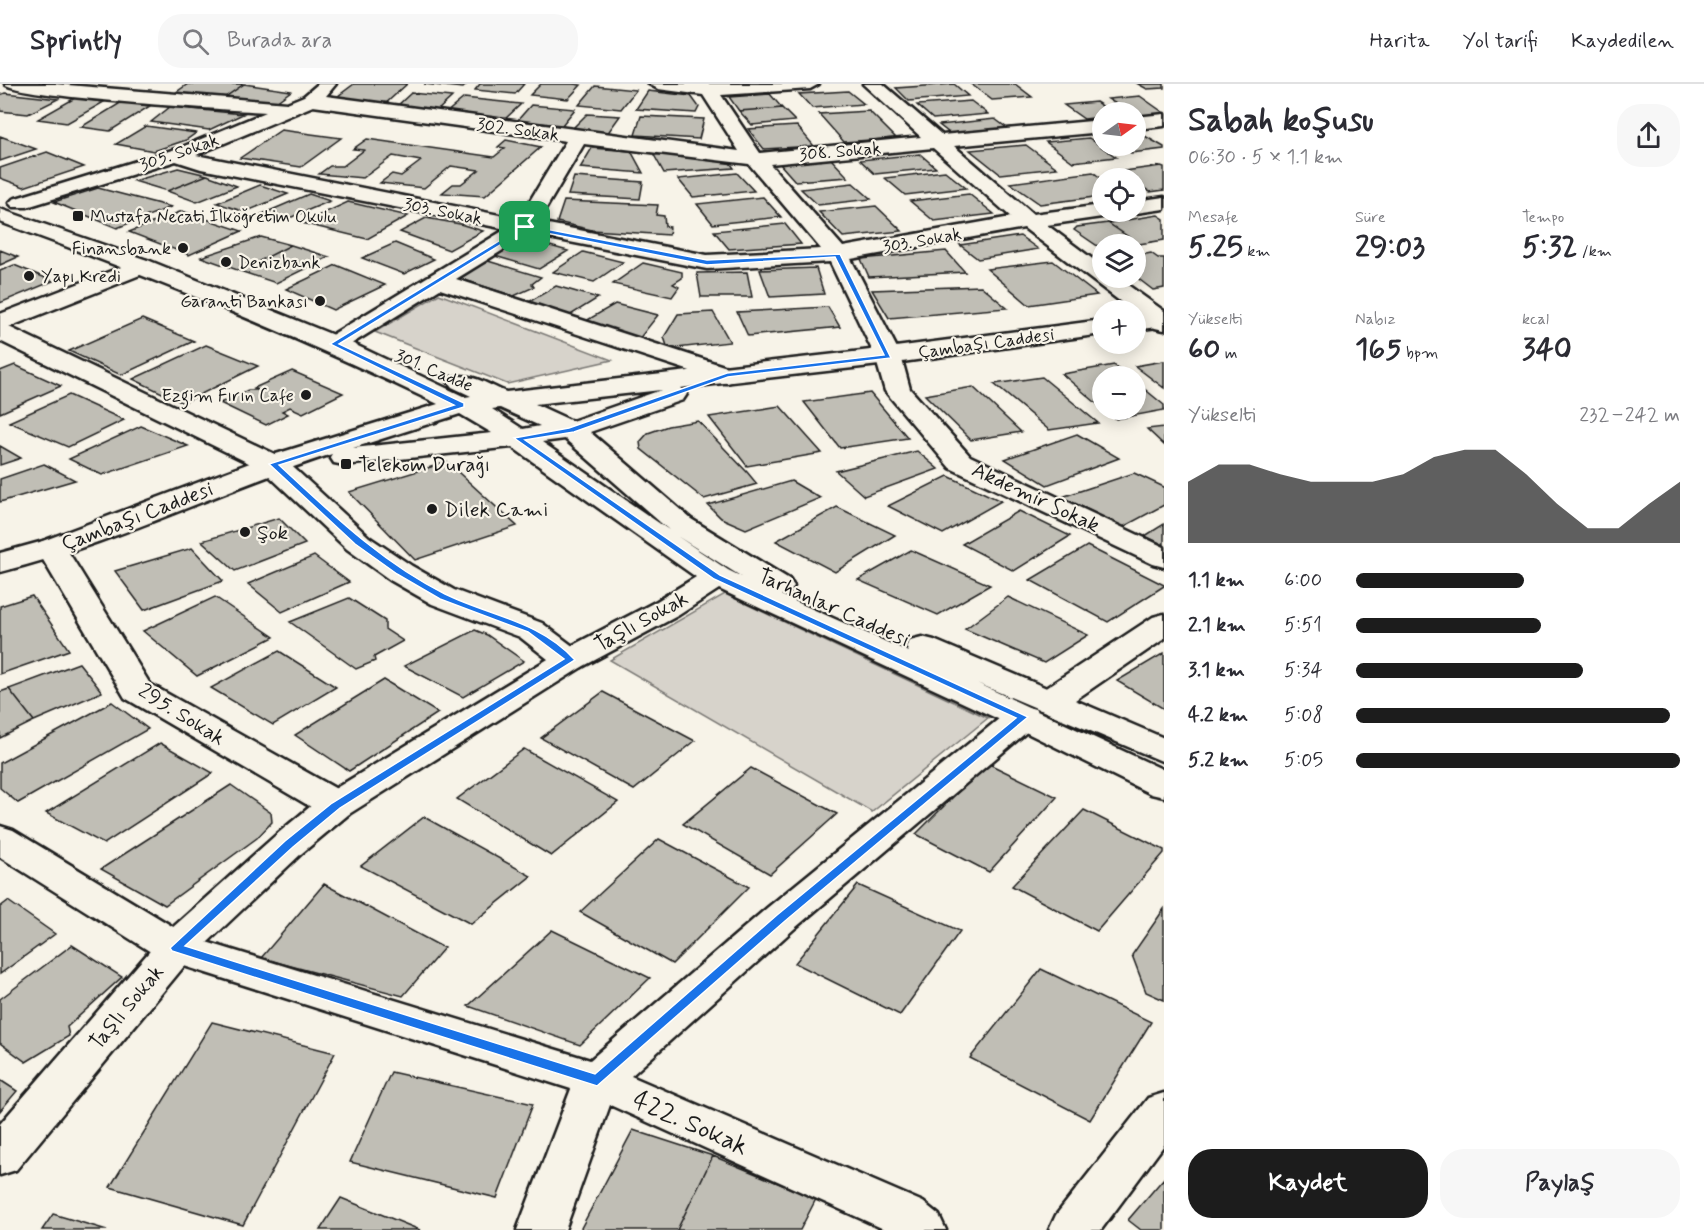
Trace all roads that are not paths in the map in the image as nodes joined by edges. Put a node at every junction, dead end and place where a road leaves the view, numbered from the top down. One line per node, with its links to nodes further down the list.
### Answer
1 (14, 84): 8 (street)
2 (330, 84): 7 (street, 305. Sokak)
3 (658, 84): 6 (street)
4 (810, 84): 6 (street)
5 (872, 84): 13 (street)
6 (705, 87): 15 (street, Akdemir Sokak)
7 (311, 100): 8 (street, 305. Sokak); 12 (street, 302. Sokak)
8 (292, 109): 14 (street, 305. Sokak)
9 (1164, 120): 10 (street)
10 (1146, 122)
11 (1092, 127): 13 (street, 308. Sokak)
12 (578, 137): 15 (street, 308. Sokak); 21 (street, 302. Sokak)
13 (937, 143): 15 (street, 308. Sokak); 20 (street)
14 (176, 155): 17 (street, 305. Sokak); 21 (street, 303. Sokak)
15 (755, 159): 22 (street, Akdemir Sokak)
16 (1164, 203): 18 (street)
17 (7, 205): 23 (street, 301. Cadde); 32 (street, 301. Cadde)
18 (1146, 206)
19 (1092, 212): 20 (street, 303. Sokak)
20 (1028, 221): 22 (street, 303. Sokak); 24 (street)
21 (525, 227): 22 (street, 303. Sokak); 25 (street, 302. Sokak)
22 (838, 255): 33 (street, Akdemir Sokak)
23 (142, 266): 28 (street); 32 (street, 301. Cadde)
24 (1092, 269)
25 (439, 281): 32 (street, 302. Sokak); 34 (street)
26 (1118, 288): 27 (street)
27 (1163, 320): 29 (street)
28 (0, 322)
29 (1146, 322)
30 (1092, 328): 33 (street, Çambaşı Caddesi)
31 (0, 332): 39 (street)
32 (340, 339): 35 (street, 301. Cadde); 36 (street, 301. Cadde)
33 (888, 356): 34 (street, Çambaşı Caddesi); 41 (street, Akdemir Sokak)
34 (727, 375): 35 (street, Çambaşı Caddesi); 37 (street, Çambaşı Caddesi)
35 (501, 398): 36 (street, Çambaşı Caddesi); 37 (street, Tarhanlar Caddesi)
36 (461, 405): 38 (street, Tarhanlar Caddesi); 39 (street, Çambaşı Caddesi)
37 (571, 430): 38 (street, Çambaşı Caddesi); 46 (street, Tarhanlar Caddesi)
38 (518, 438): 39 (street, Çambaşı Caddesi); 43 (street, Tarhanlar Caddesi)
39 (273, 464): 40 (street, Çambaşı Caddesi); 45 (street)
40 (51, 548): 42 (street, Çambaşı Caddesi); 49 (street, 295. Sokak)
41 (1164, 558)
42 (0, 563)
43 (717, 577): 45 (street, Taşlı Sokak); 46 (street, Tarhanlar Caddesi)
44 (1164, 624): 46 (street)
45 (570, 660): 49 (street, Taşlı Sokak)
46 (1037, 709): 47 (street, Tarhanlar Caddesi); 48 (street, Tarhanlar Caddesi); 52 (street)
47 (1164, 751)
48 (1164, 785)
49 (336, 806): 51 (street, Taşlı Sokak)
50 (9, 854): 51 (street, 422. Sokak)
51 (176, 948): 52 (street, 422. Sokak); 54 (street, Taşlı Sokak)
52 (597, 1080): 55 (street); 56 (street, 422. Sokak)
53 (1164, 1111): 57 (street)
54 (0, 1156)
55 (540, 1230)
56 (922, 1230)
57 (1073, 1230)

